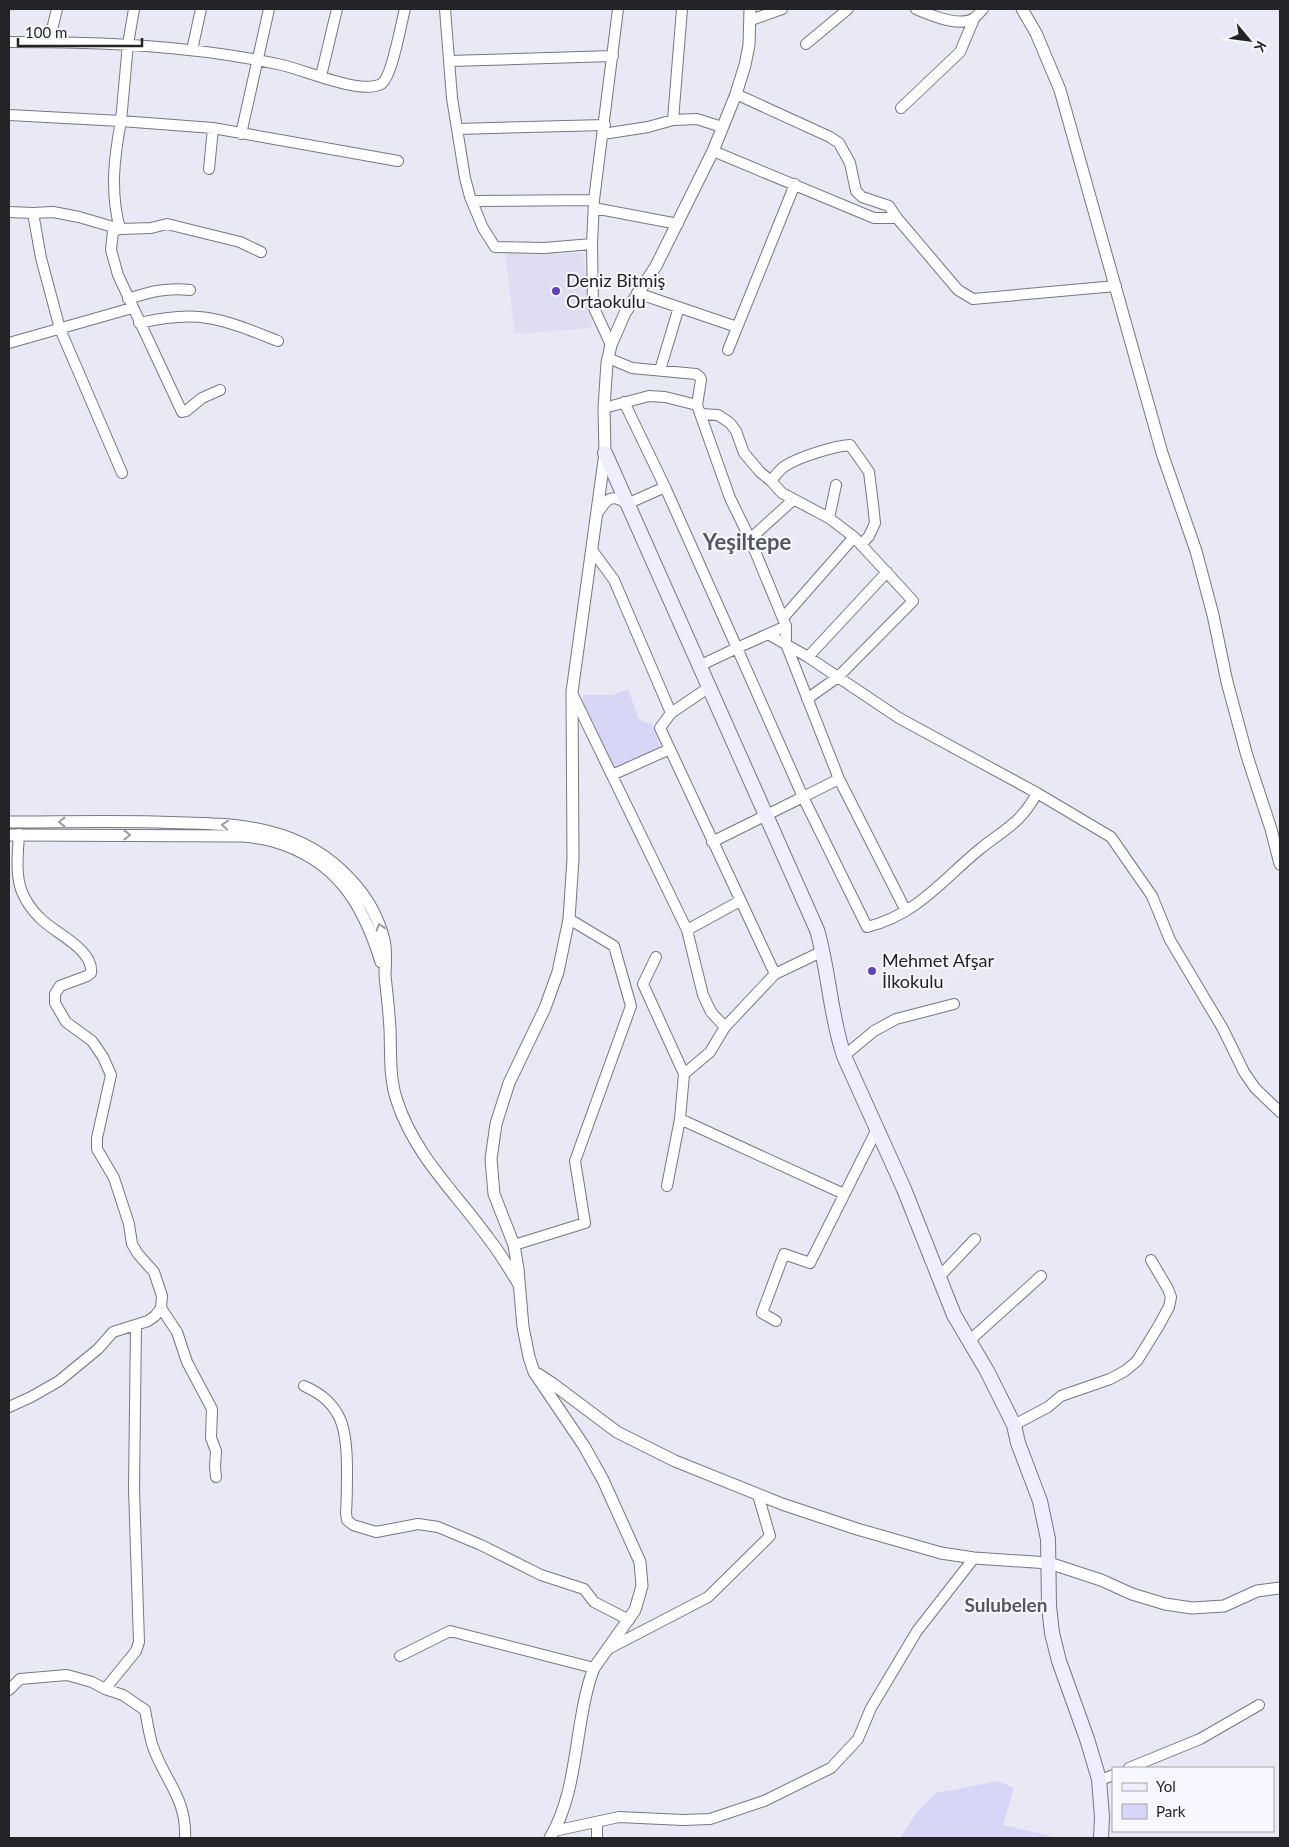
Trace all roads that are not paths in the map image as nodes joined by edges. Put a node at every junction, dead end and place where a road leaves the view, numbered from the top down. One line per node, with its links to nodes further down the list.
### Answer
1 (57, 9): 18 (street)
2 (134, 9): 19 (street)
3 (201, 9): 21 (street)
4 (269, 9): 23 (street)
5 (337, 9): 25 (street)
6 (405, 9): 25 (street)
7 (445, 9): 24 (street)
8 (618, 9): 22 (street)
9 (682, 9): 29 (street)
10 (782, 9): 15 (street)
11 (848, 9): 20 (street)
12 (916, 9): 16 (street)
13 (983, 9): 16 (street)
14 (1022, 9): 49 (street)
15 (750, 14): 26 (street)
16 (974, 18): 27 (street)
17 (9, 42): 18 (street)
18 (49, 42): 19 (street)
19 (128, 44): 21 (street); 30 (street)
20 (806, 44)
21 (192, 50): 23 (street)
22 (613, 56): 24 (street); 34 (street)
23 (258, 60): 25 (street); 35 (street)
24 (449, 61): 33 (street)
25 (321, 76)
26 (736, 94): 31 (street); 44 (street)
27 (901, 108)
28 (9, 115): 30 (street)
29 (673, 120): 31 (street); 34 (street)
30 (121, 122): 32 (street); 46 (street)
31 (722, 127): 36 (street)
32 (213, 128): 35 (street); 38 (street)
33 (457, 129): 34 (street); 40 (street)
34 (604, 129): 41 (street)
35 (241, 134): 37 (street)
36 (713, 151): 39 (street); 45 (street)
37 (398, 161)
38 (209, 170)
39 (795, 184): 44 (street); 55 (street)
40 (472, 201): 41 (street); 47 (street)
41 (594, 204): 45 (street); 47 (street)
42 (9, 212): 43 (street)
43 (33, 213): 46 (street); 56 (street)
44 (897, 218): 49 (street)
45 (678, 224): 51 (street)
46 (120, 229): 48 (street); 52 (street)
47 (592, 244): 59 (street)
48 (261, 252)
49 (1116, 286): 100 (street)
50 (190, 290): 52 (street)
51 (637, 293): 53 (street); 59 (street)
52 (130, 303): 54 (street); 56 (street)
53 (679, 307): 55 (street); 62 (street)
54 (139, 323): 57 (street); 63 (street)
55 (737, 327): 60 (street)
56 (60, 329): 58 (street); 68 (street)
57 (278, 341)
58 (9, 343)
59 (611, 345): 61 (street)
60 (728, 350)
61 (608, 358): 62 (street); 65 (street)
62 (660, 370): 66 (street)
63 (220, 390)
64 (624, 402): 65 (street); 66 (street); 71 (street)
65 (604, 408): 67 (street)
66 (699, 410): 69 (street); 76 (street)
67 (605, 453): 73 (main road); 74 (street)
68 (122, 473)
69 (771, 481): 72 (street); 77 (street)
70 (836, 486): 75 (street)
71 (665, 487): 73 (street); 83 (street)
72 (794, 500): 75 (street); 76 (street)
73 (627, 504): 74 (street); 85 (main road)
74 (596, 516): 78 (street)
75 (829, 518): 77 (street)
76 (750, 539): 80 (street)
77 (858, 541): 79 (street); 80 (street)
78 (592, 550): 88 (street); 90 (street)
79 (887, 572): 84 (street); 86 (street)
80 (785, 622): 81 (street); 82 (street)
81 (768, 634): 82 (street); 83 (street)
82 (786, 644): 84 (street); 89 (street)
83 (737, 648): 85 (street); 95 (street)
84 (808, 657): 86 (street)
85 (699, 666): 87 (main road)
86 (838, 677): 89 (street); 94 (street)
87 (708, 688): 90 (street); 96 (main road)
88 (572, 692): 92 (street); 103 (street)
89 (807, 699): 93 (street)
90 (671, 713): 91 (street)
91 (670, 750): 92 (street); 99 (street)
92 (612, 775): 104 (street)
93 (839, 779): 95 (street); 102 (street)
94 (1037, 793): 102 (street); 113 (street)
95 (803, 797): 96 (street); 102 (street)
96 (766, 816): 99 (street); 105 (main road)
97 (9, 822): 107 (street, one-way to 97)
98 (14, 834): 107 (street, one-way to 107); 124 (street)
99 (712, 842): 101 (street)
100 (1280, 864)
101 (740, 901): 104 (street); 108 (street)
102 (906, 911)
103 (569, 919): 119 (street); 119 (street)
104 (687, 930): 110 (street)
105 (823, 951): 108 (street); 111 (main road)
106 (656, 956): 112 (street)
107 (385, 974): 123 (street)
108 (775, 974): 110 (street)
109 (954, 1004): 111 (street)
110 (725, 1026): 112 (street)
111 (844, 1056): 115 (main road)
112 (684, 1074): 114 (street)
113 (1280, 1112)
114 (680, 1119): 116 (street); 117 (street)
115 (876, 1131): 117 (street); 122 (main road)
116 (667, 1186)
117 (844, 1194): 125 (street)
118 (975, 1239): 122 (street)
119 (514, 1245): 123 (street)
120 (1151, 1260): 131 (street)
121 (1041, 1276): 127 (street)
122 (938, 1278): 127 (main road)
123 (518, 1283): 128 (street)
124 (161, 1308): 126 (street); 132 (street)
125 (776, 1321)
126 (136, 1324): 130 (street); 141 (street)
127 (969, 1341): 131 (main road)
128 (534, 1372): 133 (street); 137 (street)
129 (304, 1386): 137 (street)
130 (9, 1407)
131 (1015, 1430): 135 (main road)
132 (216, 1477)
133 (758, 1495): 134 (street); 138 (street)
134 (974, 1558): 135 (street); 146 (street)
135 (1052, 1564): 136 (street); 145 (main road); 150 (main road)
136 (1280, 1588)
137 (629, 1620): 138 (street)
138 (608, 1649): 140 (street)
139 (400, 1656): 140 (street)
140 (594, 1668): 147 (street)
141 (105, 1689): 142 (street); 148 (street)
142 (9, 1690)
143 (1259, 1705): 144 (street)
144 (1132, 1767)
145 (1109, 1776): 151 (main road)
146 (597, 1822): 147 (street); 149 (street)
147 (552, 1835)
148 (185, 1838)
149 (597, 1838)
150 (1101, 1838)
151 (1107, 1838)

